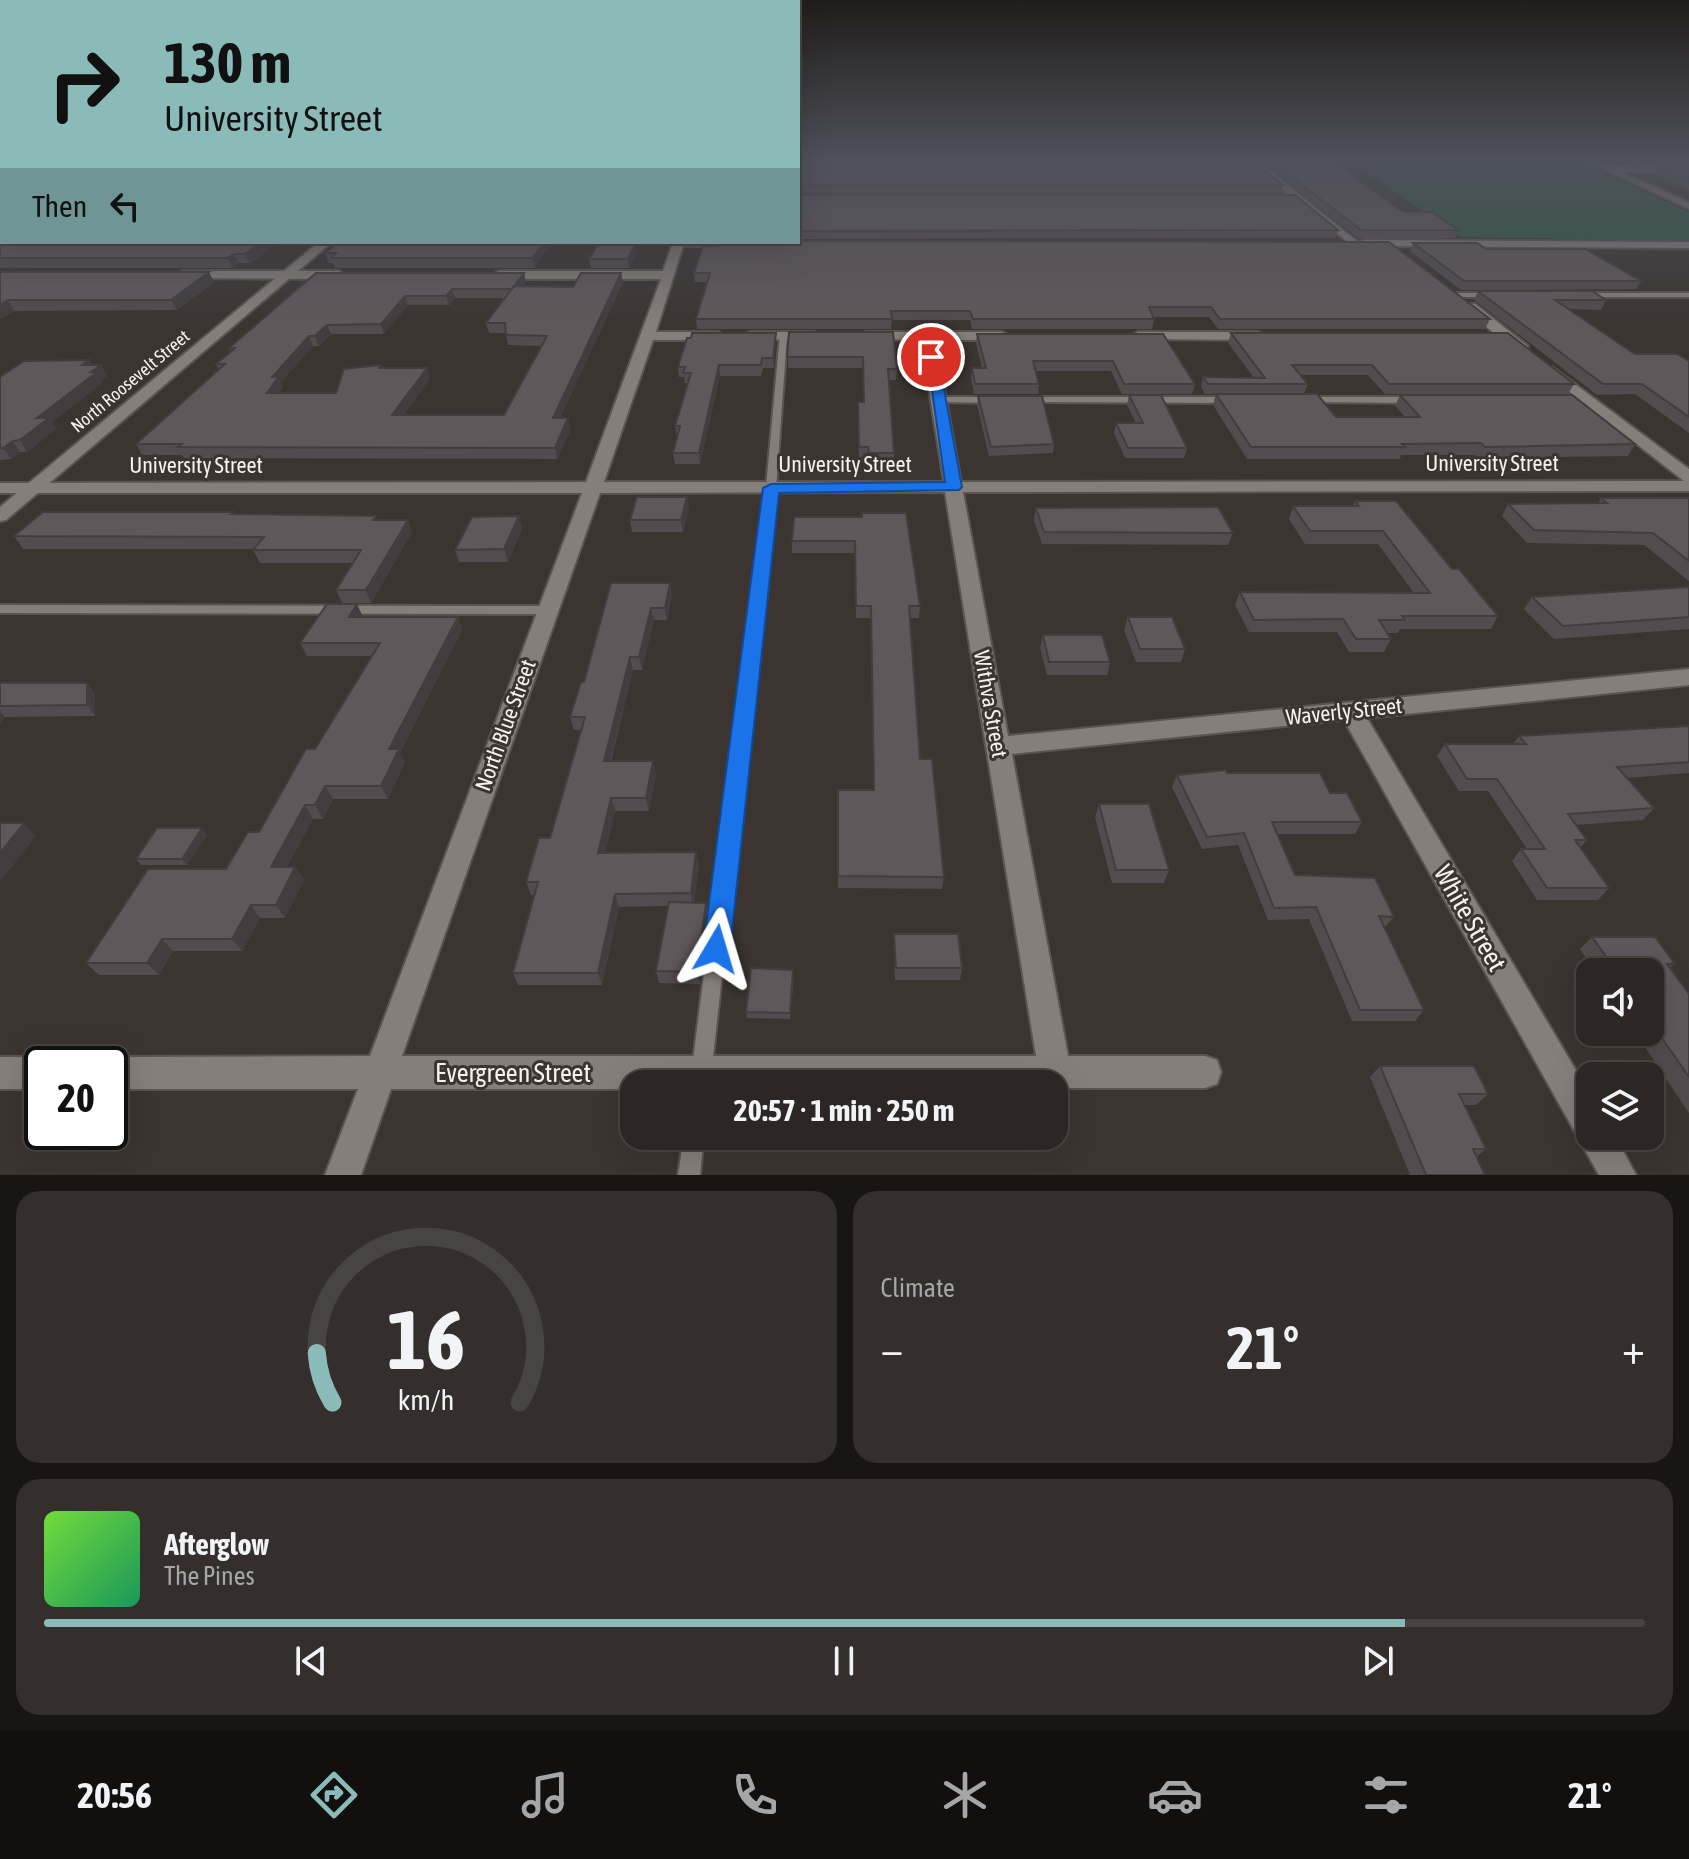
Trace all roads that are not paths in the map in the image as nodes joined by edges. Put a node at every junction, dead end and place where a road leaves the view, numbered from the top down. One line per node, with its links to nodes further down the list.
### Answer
1 (1319, 215): 3 (street)
2 (1337, 243): 3 (street)
3 (1353, 243): 4 (street)
4 (1388, 243): 7 (street); 8 (street)
5 (324, 244): 10 (street, North Roosevelt Street)
6 (678, 244): 13 (street, North Blue Street)
7 (1689, 245)
8 (1410, 260)
9 (175, 275): 10 (street)
10 (286, 275): 11 (street); 40 (street, North Roosevelt Street)
11 (350, 275)
12 (493, 275): 13 (street)
13 (667, 275): 18 (street, North Blue Street)
14 (1448, 290): 15 (lane); 27 (street)
15 (1501, 295)
16 (1579, 295): 17 (lane)
17 (1689, 295)
18 (648, 336): 19 (street); 41 (street, North Blue Street)
19 (783, 336): 20 (street); 42 (lane)
20 (826, 336)
21 (855, 336): 22 (street)
22 (927, 336): 23 (street); 28 (street, Withva Street)
23 (1021, 336)
24 (1115, 336): 25 (street)
25 (1272, 336)
26 (1475, 336): 27 (street)
27 (1506, 336): 35 (street)
28 (939, 400): 29 (lane); 38 (street, Withva Street)
29 (1002, 400)
30 (1018, 400): 31 (lane)
31 (1240, 400)
32 (1304, 400): 33 (lane)
33 (1431, 400)
34 (1573, 400): 35 (lane)
35 (1589, 400): 36 (street)
36 (1689, 477)
37 (1689, 486): 38 (street, University Street)
38 (954, 487): 42 (street, University Street); 48 (street, Withva Street)
39 (0, 488): 40 (street, University Street)
40 (34, 488): 41 (street, University Street); 43 (street, North Roosevelt Street)
41 (590, 488): 42 (street, University Street); 45 (street, North Blue Street)
42 (771, 488): 49 (lane)
43 (0, 516)
44 (0, 609): 45 (lane)
45 (546, 610): 56 (street, North Blue Street)
46 (1689, 677): 47 (street, Waverly Street)
47 (1351, 711): 48 (street, Waverly Street); 58 (street, White Street)
48 (998, 746): 50 (street, Withva Street)
49 (702, 1070)
50 (1055, 1070)
51 (1068, 1072): 52 (street, Evergreen Street)
52 (1205, 1072)
53 (0, 1073): 54 (street)
54 (24, 1073)
55 (128, 1073): 56 (street, Evergreen Street)
56 (379, 1073): 57 (street, Evergreen Street); 61 (street, North Blue Street)
57 (620, 1077)
58 (1576, 1102)
59 (692, 1150): 62 (lane)
60 (1604, 1150): 63 (street)
61 (343, 1175)
62 (689, 1175)
63 (1618, 1175)

